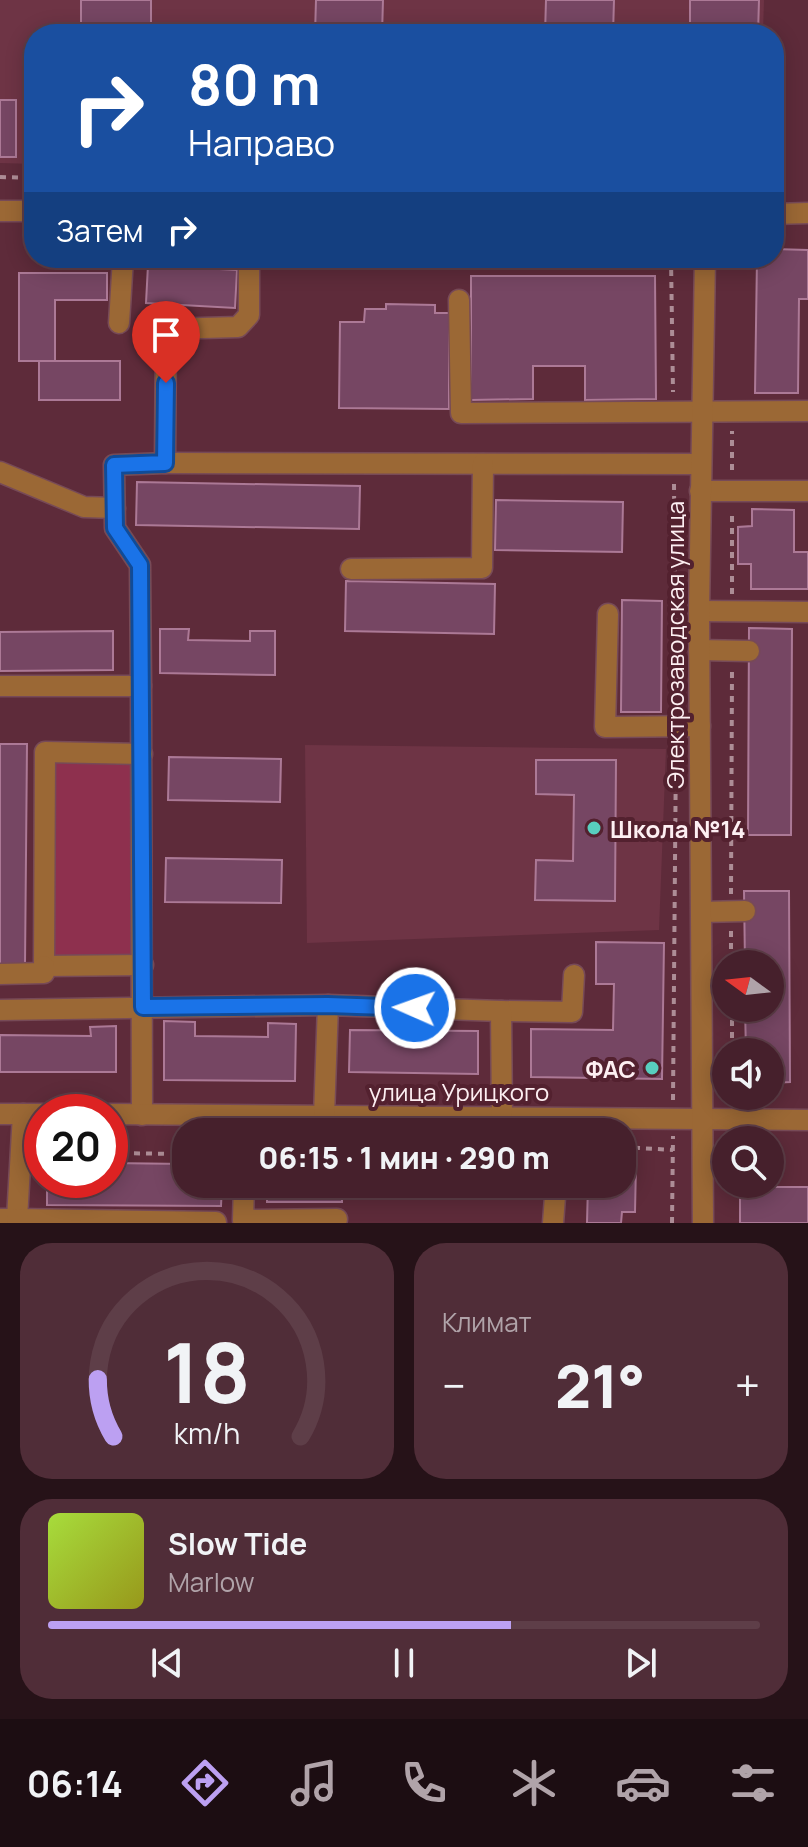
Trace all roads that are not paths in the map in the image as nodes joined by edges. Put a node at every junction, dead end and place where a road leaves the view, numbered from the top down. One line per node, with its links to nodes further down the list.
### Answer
1 (0, 211): 2 (street)
2 (24, 211)
3 (808, 213): 4 (street)
4 (784, 214)
5 (122, 268): 9 (street)
6 (249, 268): 12 (street)
7 (705, 268): 11 (street, Электрозаводская улица)
8 (459, 300): 11 (street)
9 (119, 323)
10 (808, 411): 11 (street)
11 (702, 412): 14 (street, Электрозаводская улица)
12 (165, 463): 13 (street); 18 (street)
13 (483, 464): 14 (street); 19 (street)
14 (700, 464): 16 (street, Электрозаводская улица)
15 (0, 472): 18 (street)
16 (700, 491): 17 (street); 20 (street, Электрозаводская улица)
17 (808, 491)
18 (115, 508): 26 (street)
19 (351, 569)
20 (699, 611): 21 (street); 23 (street, Электрозаводская улица)
21 (808, 612)
22 (608, 614): 27 (street)
23 (699, 650): 24 (street); 27 (street, Электрозаводская улица)
24 (749, 651)
25 (0, 686): 26 (street)
26 (141, 686): 28 (street)
27 (700, 726): 30 (street, Электрозаводская улица)
28 (142, 754): 31 (street); 32 (street)
29 (738, 911): 30 (street)
30 (702, 912): 48 (street, Электрозаводская улица)
31 (143, 965): 32 (street); 36 (street)
32 (44, 966): 33 (street)
33 (0, 974)
34 (574, 975): 38 (street)
35 (328, 1005): 36 (street); 38 (street); 43 (street)
36 (143, 1007): 37 (street); 42 (street)
37 (0, 1010)
38 (501, 1011): 44 (street)
39 (0, 1114): 40 (street)
40 (24, 1114)
41 (128, 1115): 42 (street, улица Урицкого)
42 (142, 1115): 45 (street, улица Урицкого)
43 (324, 1116): 44 (street, улица Урицкого); 46 (street, улица Урицкого)
44 (502, 1117): 47 (street, улица Урицкого)
45 (176, 1118)
46 (304, 1118)
47 (509, 1118)
48 (703, 1119): 49 (street, улица Урицкого); 50 (street, улица Урицкого); 58 (street, Электрозаводская улица)
49 (808, 1120)
50 (636, 1121)
51 (24, 1151): 54 (street)
52 (244, 1198): 55 (street)
53 (555, 1198): 57 (street)
54 (9, 1219): 56 (street)
55 (337, 1219)
56 (216, 1222)
57 (553, 1223)
58 (703, 1223)

